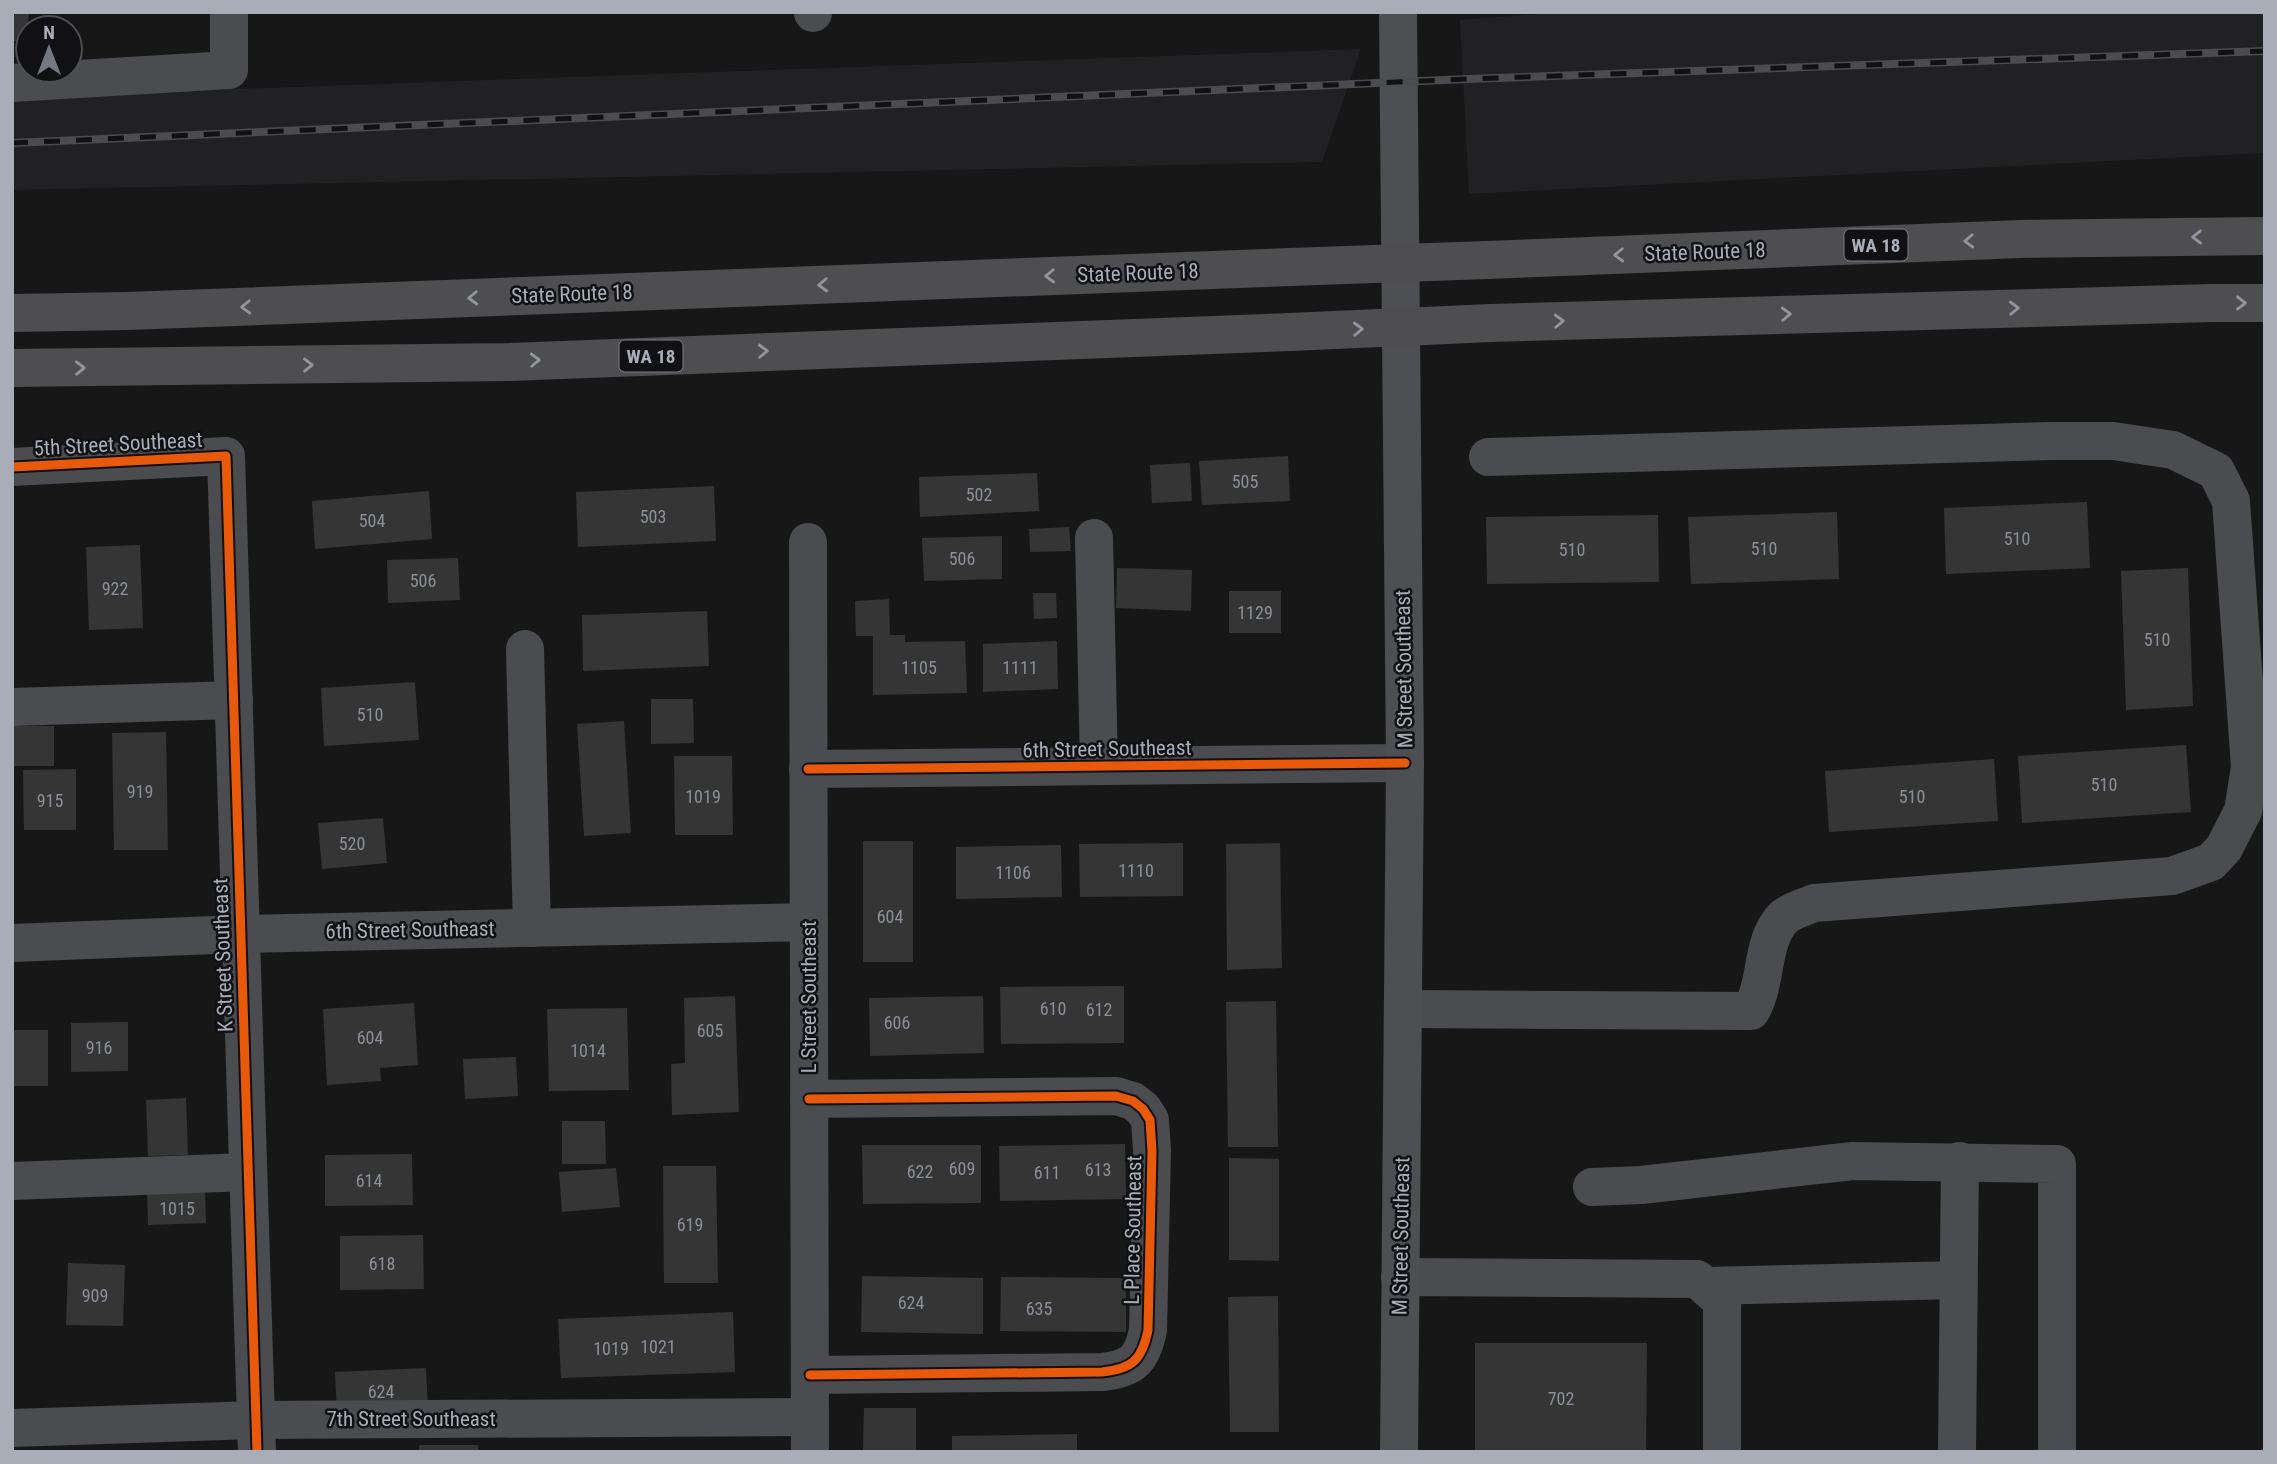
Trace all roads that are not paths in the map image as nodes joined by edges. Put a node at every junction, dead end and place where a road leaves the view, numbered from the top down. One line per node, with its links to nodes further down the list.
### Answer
1 (229, 12): 3 (street)
2 (1398, 12): 16 (main road, M Street Southeast)
3 (12, 83)
4 (2265, 236): 6 (highway, State Route 18 / WA 18, one-way to 6, bridge)
5 (2265, 303): 7 (highway, WA 18, one-way to 5, bridge)
6 (12, 313)
7 (12, 368)
8 (226, 456): 10 (street, 5th Street Southeast); 14 (street, K Street Southeast)
9 (1488, 457): 23 (street)
10 (12, 467)
11 (1094, 538): 17 (street)
12 (808, 542): 18 (street, L Street Southeast)
13 (525, 649): 20 (street)
14 (234, 700): 15 (street); 21 (street, K Street Southeast)
15 (12, 707)
16 (1405, 763): 17 (street, 6th Street Southeast); 23 (main road, M Street Southeast)
17 (1099, 766): 18 (street, 6th Street Southeast)
18 (808, 769): 19 (street, L Street Southeast)
19 (809, 922): 20 (street, 6th Street Southeast); 24 (street, L Street Southeast)
20 (532, 928): 21 (street, 6th Street Southeast)
21 (240, 934): 22 (street, 6th Street Southeast); 26 (street, K Street Southeast)
22 (12, 943)
23 (1404, 1009): 29 (main road, M Street Southeast)
24 (809, 1099): 32 (street, L Street Southeast); 32 (street, L Place Southeast)
25 (1960, 1161): 28 (street); 30 (street); 39 (street)
26 (248, 1172): 27 (street); 35 (street, K Street Southeast)
27 (12, 1181)
28 (1592, 1187)
29 (1400, 1277): 31 (street); 36 (main road, M Street Southeast)
30 (1958, 1280): 31 (street); 38 (street)
31 (1706, 1286): 37 (street)
32 (810, 1375): 34 (street, L Street Southeast)
33 (12, 1428): 35 (street, 7th Street Southeast)
34 (810, 1434): 35 (street, 7th Street Southeast)
35 (256, 1436)
36 (1399, 1452)
37 (1722, 1452)
38 (1957, 1452)
39 (2057, 1452)

